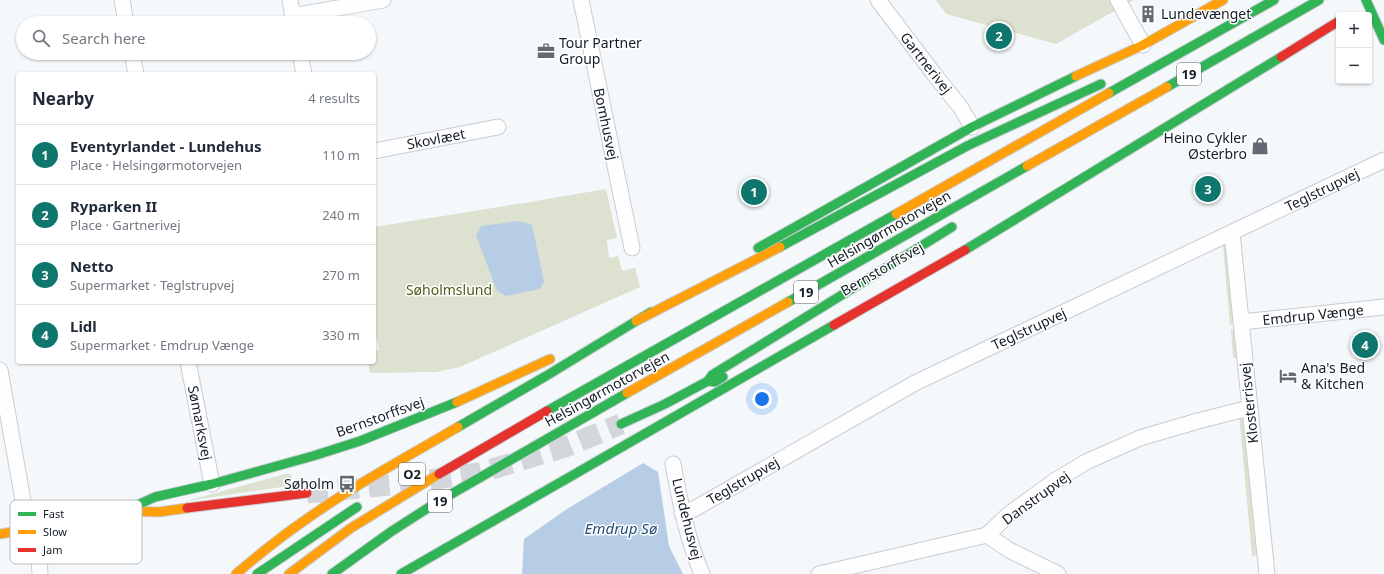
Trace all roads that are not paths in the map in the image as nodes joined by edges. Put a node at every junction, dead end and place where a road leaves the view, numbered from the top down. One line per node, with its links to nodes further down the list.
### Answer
1 (122, 0): 12 (street)
2 (290, 0): 13 (street)
3 (383, 0): 14 (street)
4 (581, 0): 36 (street, Bomhusvej)
5 (878, 0): 27 (street, Gartnerivej)
6 (1118, 0): 19 (street)
7 (1223, 0): 19 (main road)
8 (1274, 0): 18 (main road, Helsingørmotorvejen / 19)
9 (1319, 0): 29 (main road, Helsingørmotorvejen / 19)
10 (1369, 1): 11 (main road); 16 (main road)
11 (1357, 10)
12 (125, 16)
13 (292, 16)
14 (311, 16)
15 (1336, 23): 28 (main road)
16 (1382, 31): 17 (main road)
17 (1384, 40)
18 (1196, 44): 24 (main road); 44 (main road, Helsingørmotorvejen / 19)
19 (1143, 45): 27 (main road)
20 (133, 60): 22 (street)
21 (301, 60): 23 (street)
22 (136, 72)
23 (304, 72)
24 (1126, 73)
25 (1112, 79): 38 (main road)
26 (498, 127): 30 (street, Skovlæet)
27 (972, 127): 38 (main road)
28 (1156, 133): 34 (main road); 67 (main road)
29 (1060, 149): 32 (main road); 47 (main road, Helsingørmotorvejen / 19)
30 (376, 151)
31 (1384, 160): 35 (street, Teglstrupvej)
32 (1009, 187)
33 (959, 222): 43 (main road)
34 (987, 226)
35 (1232, 233): 39 (street, Klosterrisvej); 57 (street, Teglstrupvej)
36 (632, 248)
37 (1384, 307): 39 (street, Emdrup Vænge)
38 (636, 321): 50 (main road, Bernstorffsvej); 63 (main road)
39 (1241, 322): 45 (street, Klosterrisvej)
40 (769, 350): 43 (main road)
41 (188, 364): 50 (street, Sømarksvej)
42 (0, 370): 53 (street)
43 (708, 381): 46 (main road)
44 (578, 393): 48 (main road); 65 (main road, Helsingørmotorvejen / 19)
45 (1250, 408): 60 (street, Danstrupvej); 71 (street, Klosterrisvej)
46 (621, 424)
47 (552, 436): 52 (main road); 66 (main road, Helsingørmotorvejen / 19)
48 (477, 441)
49 (673, 464): 57 (street, Lundehusvej)
50 (212, 484): 55 (main road, Bernstorffsvej)
51 (307, 493): 56 (main road, Bernstorffsvej)
52 (472, 493)
53 (26, 500)
54 (365, 502): 64 (main road)
55 (142, 503)
56 (142, 512)
57 (682, 512): 68 (street, Lundehusvej)
58 (10, 532): 59 (main road, Bernstorffsvej)
59 (0, 534)
60 (987, 535): 69 (street, Danstrupvej); 70 (street)
61 (39, 564): 62 (street)
62 (40, 574)
63 (236, 574)
64 (257, 574)
65 (289, 574)
66 (332, 574)
67 (402, 574)
68 (702, 574)
69 (819, 574)
70 (1058, 574)
71 (1267, 574)

